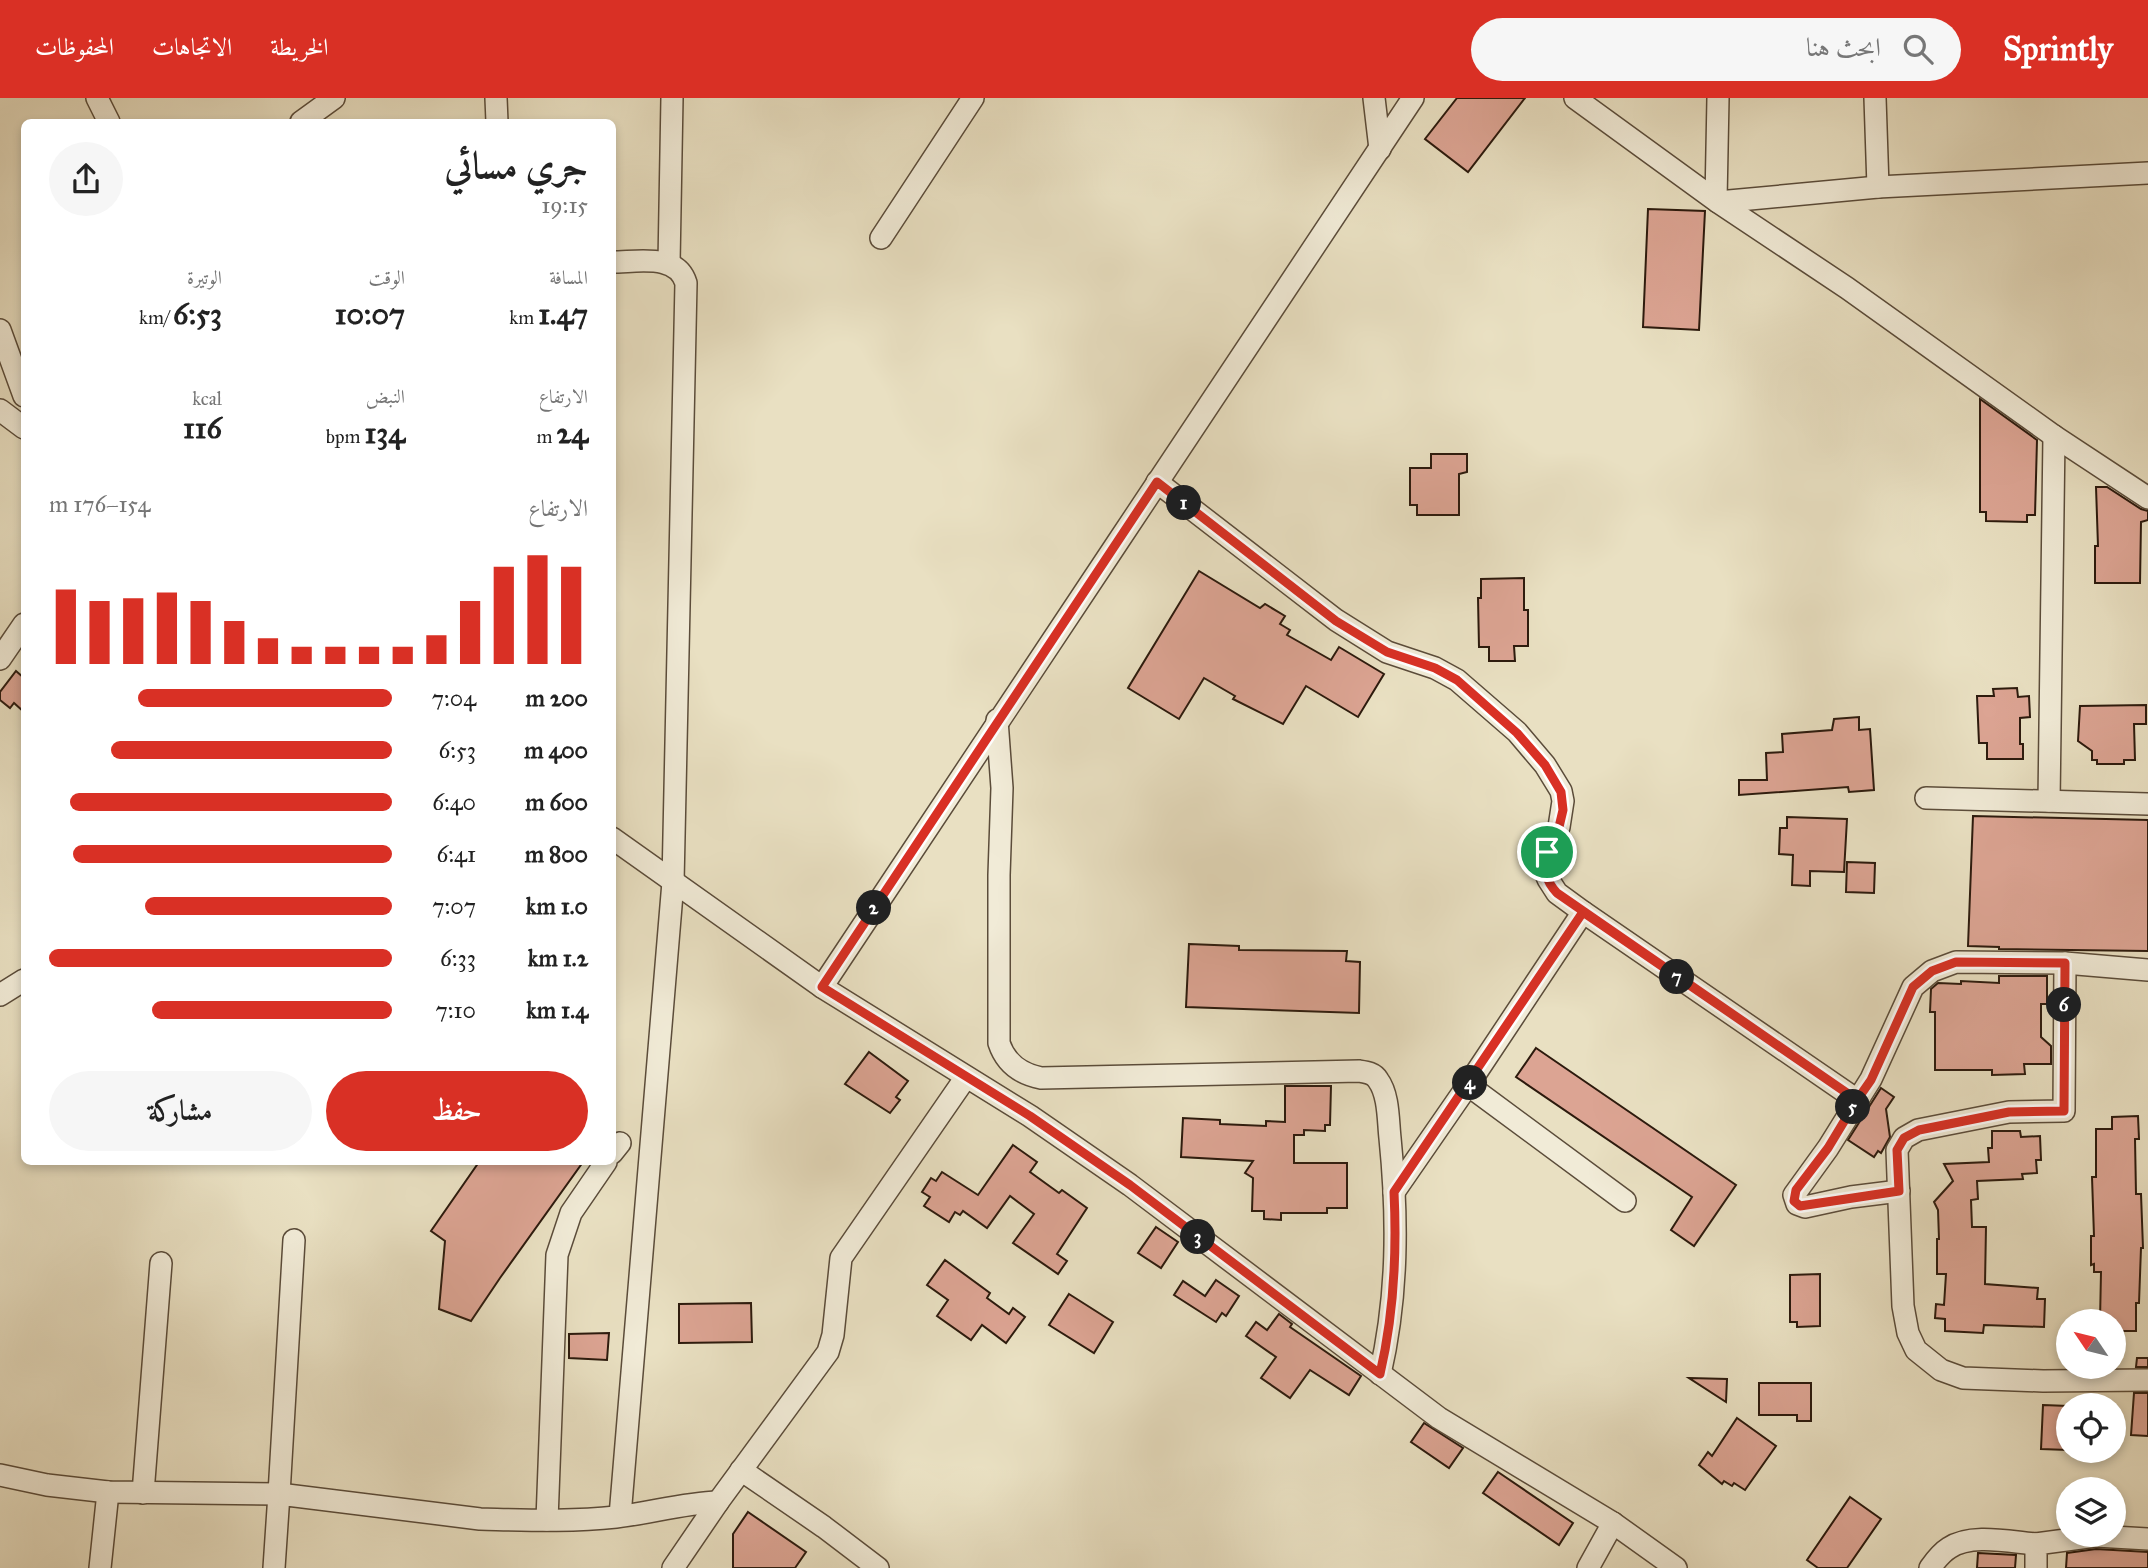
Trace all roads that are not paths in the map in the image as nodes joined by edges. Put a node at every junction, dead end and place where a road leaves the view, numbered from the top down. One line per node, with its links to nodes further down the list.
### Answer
1 (97, 98): 11 (street)
2 (334, 98): 12 (street)
3 (496, 98): 13 (street)
4 (672, 98): 20 (street)
5 (973, 98): 18 (street)
6 (1374, 98): 14 (street)
7 (1413, 98): 14 (street)
8 (1575, 98): 17 (street)
9 (1718, 98): 17 (street)
10 (1875, 98): 16 (street)
11 (107, 119)
12 (307, 119)
13 (497, 119)
14 (1380, 149): 26 (street)
15 (2148, 173): 16 (street)
16 (1878, 187): 17 (street)
17 (1717, 201): 25 (street)
18 (881, 238)
19 (616, 262): 20 (street)
20 (669, 263): 35 (street)
21 (0, 330): 22 (street)
22 (21, 388)
23 (0, 410): 24 (street)
24 (21, 426)
25 (2054, 436): 27 (street); 32 (street)
26 (1157, 482): 30 (street); 36 (street)
27 (2148, 498)
28 (21, 628): 29 (street)
29 (0, 659)
30 (997, 720): 40 (street); 48 (street)
31 (1926, 798): 32 (street)
32 (2049, 801): 33 (street)
33 (2148, 804)
34 (616, 841): 35 (street)
35 (673, 882): 40 (street); 60 (street)
36 (1583, 912): 44 (street); 45 (street)
37 (2065, 963): 38 (street); 45 (street); 47 (street)
38 (2148, 970)
39 (21, 982): 41 (street)
40 (822, 987): 43 (street)
41 (0, 996): 42 (street)
42 (21, 999)
43 (966, 1077): 52 (street); 54 (street)
44 (1468, 1085): 48 (street); 49 (street)
45 (1857, 1100): 47 (street)
46 (604, 1165): 61 (street)
47 (1899, 1191): 53 (street)
48 (1394, 1192): 52 (street)
49 (1625, 1201)
50 (294, 1240): 58 (street)
51 (161, 1263): 57 (street)
52 (1380, 1374): 62 (street)
53 (2148, 1380)
54 (741, 1470): 59 (street); 68 (street)
55 (0, 1475): 56 (street)
56 (108, 1492): 57 (street); 65 (street)
57 (143, 1493): 58 (street)
58 (279, 1494): 61 (street); 66 (street)
59 (718, 1502): 60 (street); 67 (street)
60 (620, 1516): 61 (street)
61 (547, 1520)
62 (1613, 1523): 69 (street); 70 (street)
63 (2148, 1539): 64 (street)
64 (2036, 1545): 71 (street); 72 (street)
65 (100, 1568)
66 (274, 1568)
67 (674, 1568)
68 (878, 1568)
69 (1588, 1568)
70 (1676, 1568)
71 (1930, 1568)
72 (2036, 1568)

